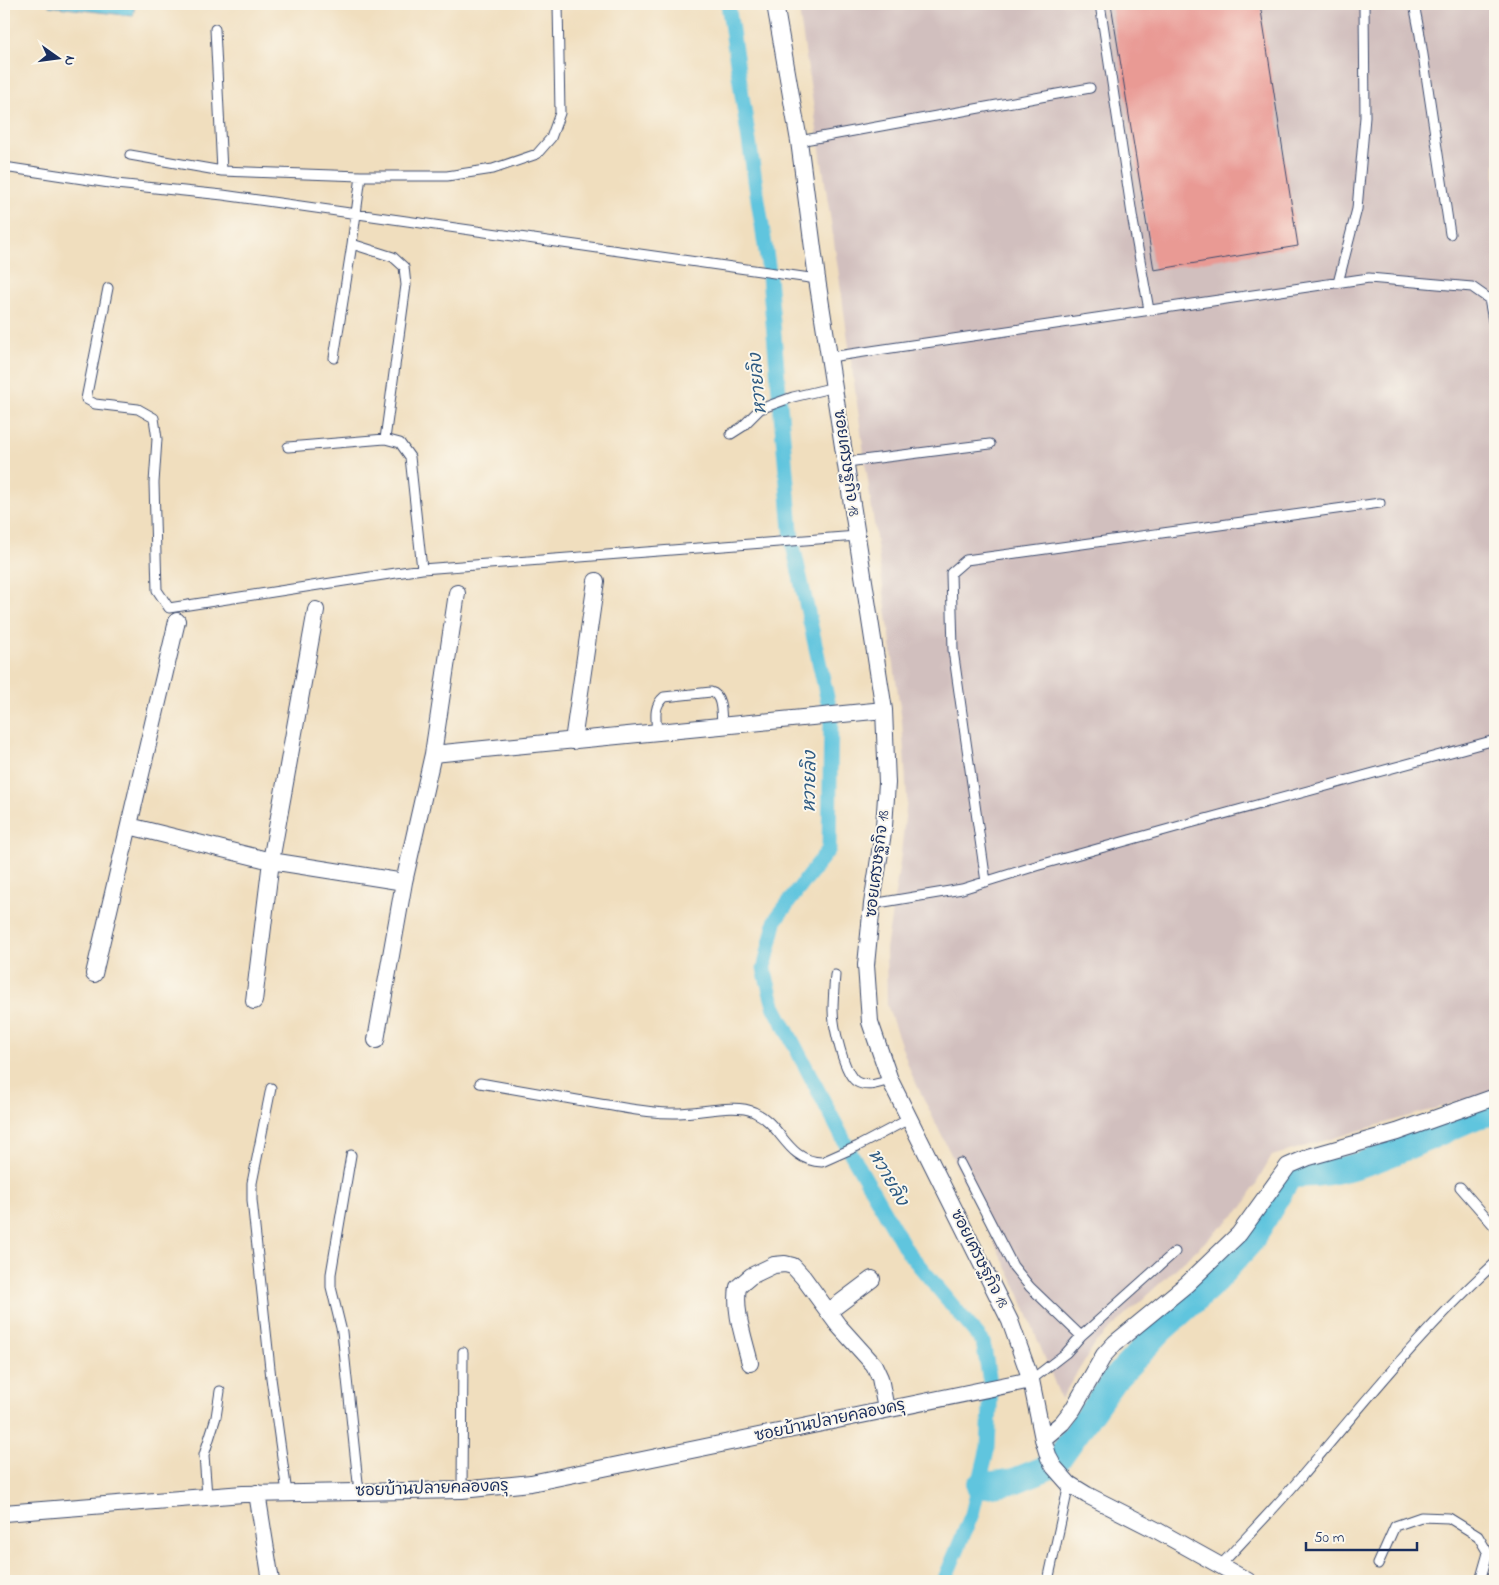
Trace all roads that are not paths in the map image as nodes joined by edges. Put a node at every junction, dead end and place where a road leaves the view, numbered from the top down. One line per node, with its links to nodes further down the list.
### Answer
1 (558, 4): 12 (lane)
2 (775, 4): 8 (street, ซอยเศรษฐกิจ 18)
3 (1100, 4): 19 (lane)
4 (1364, 4): 17 (lane)
5 (1414, 4): 14 (lane)
6 (214, 29): 11 (lane)
7 (1090, 88): 8 (lane)
8 (799, 141): 16 (street, ซอยเศรษฐกิจ 18)
9 (130, 155): 11 (lane)
10 (4, 167): 13 (lane)
11 (222, 171): 12 (lane)
12 (362, 176): 13 (lane)
13 (357, 214): 15 (lane); 16 (lane)
14 (1450, 234)
15 (352, 244): 23 (lane); 26 (lane)
16 (817, 279): 22 (street, ซอยเศรษฐกิจ 18)
17 (1338, 283): 19 (lane); 20 (lane)
18 (108, 288): 32 (lane)
19 (1149, 310): 22 (lane)
20 (1493, 311): 21 (lane)
21 (1495, 331)
22 (830, 357): 24 (street, ซอยเศรษฐกิจ 18)
23 (334, 358)
24 (835, 387): 25 (lane); 29 (street, ซอยเศรษฐกิจ 18)
25 (731, 434)
26 (385, 439): 28 (lane); 32 (lane)
27 (990, 444): 29 (lane)
28 (288, 447)
29 (847, 462): 31 (street, ซอยเศรษฐกิจ 18)
30 (1380, 503): 46 (lane)
31 (857, 536): 32 (lane); 37 (street, ซอยเศรษฐกิจ 18)
32 (422, 569)
33 (596, 581): 41 (street)
34 (456, 593): 42 (street)
35 (316, 610): 44 (street)
36 (177, 621): 43 (street)
37 (884, 710): 38 (street); 47 (street, ซอยเศรษฐกิจ 18)
38 (722, 726): 39 (street); 39 (lane)
39 (656, 732): 41 (street)
40 (1495, 740): 46 (lane)
41 (573, 741): 42 (street)
42 (434, 754): 45 (street)
43 (129, 826): 44 (street); 48 (street)
44 (271, 861): 45 (street); 50 (street)
45 (404, 882): 51 (street)
46 (986, 882): 47 (lane)
47 (872, 904): 52 (street, ซอยเศรษฐกิจ 18)
48 (94, 974)
49 (835, 975): 52 (lane)
50 (254, 1001)
51 (376, 1040)
52 (890, 1080): 56 (street, ซอยเศรษฐกิจ 18)
53 (480, 1083): 56 (lane)
54 (272, 1088): 76 (lane)
55 (1495, 1097): 71 (street)
56 (909, 1119): 68 (street, ซอยเศรษฐกิจ 18)
57 (351, 1155): 74 (lane)
58 (960, 1163): 65 (lane)
59 (1460, 1187): 60 (lane)
60 (1495, 1227)
61 (1175, 1252): 65 (lane)
62 (1495, 1263): 80 (lane)
63 (872, 1279): 64 (street)
64 (828, 1312): 67 (street); 70 (street)
65 (1081, 1336): 68 (lane)
66 (463, 1352): 73 (lane)
67 (750, 1363)
68 (1031, 1380): 70 (street, ซอยบ้านปลายคลองครุ); 71 (street, ซอยเศรษฐกิจ 18)
69 (220, 1391): 77 (lane)
70 (886, 1410): 73 (street, ซอยบ้านปลายคลองครุ)
71 (1043, 1439): 72 (street, ซอยเศรษฐกิจ 18)
72 (1069, 1484): 80 (street, ซอยเศรษฐกิจ 18); 82 (lane)
73 (462, 1490): 74 (street, ซอยบ้านปลายคลองครุ)
74 (359, 1492): 76 (street, ซอยบ้านปลายคลองครุ)
75 (257, 1493): 76 (street, ซอยบ้านปลายคลองครุ); 77 (street, ซอยบ้านปลายคลองครุ); 81 (street)
76 (287, 1493)
77 (207, 1496): 78 (street, ซอยบ้านปลายคลองครุ)
78 (4, 1513)
79 (1378, 1564): 84 (lane)
80 (1220, 1566): 83 (street, ซอยเศรษฐกิจ 18)
81 (271, 1581)
82 (1048, 1581)
83 (1247, 1581)
84 (1480, 1581)

